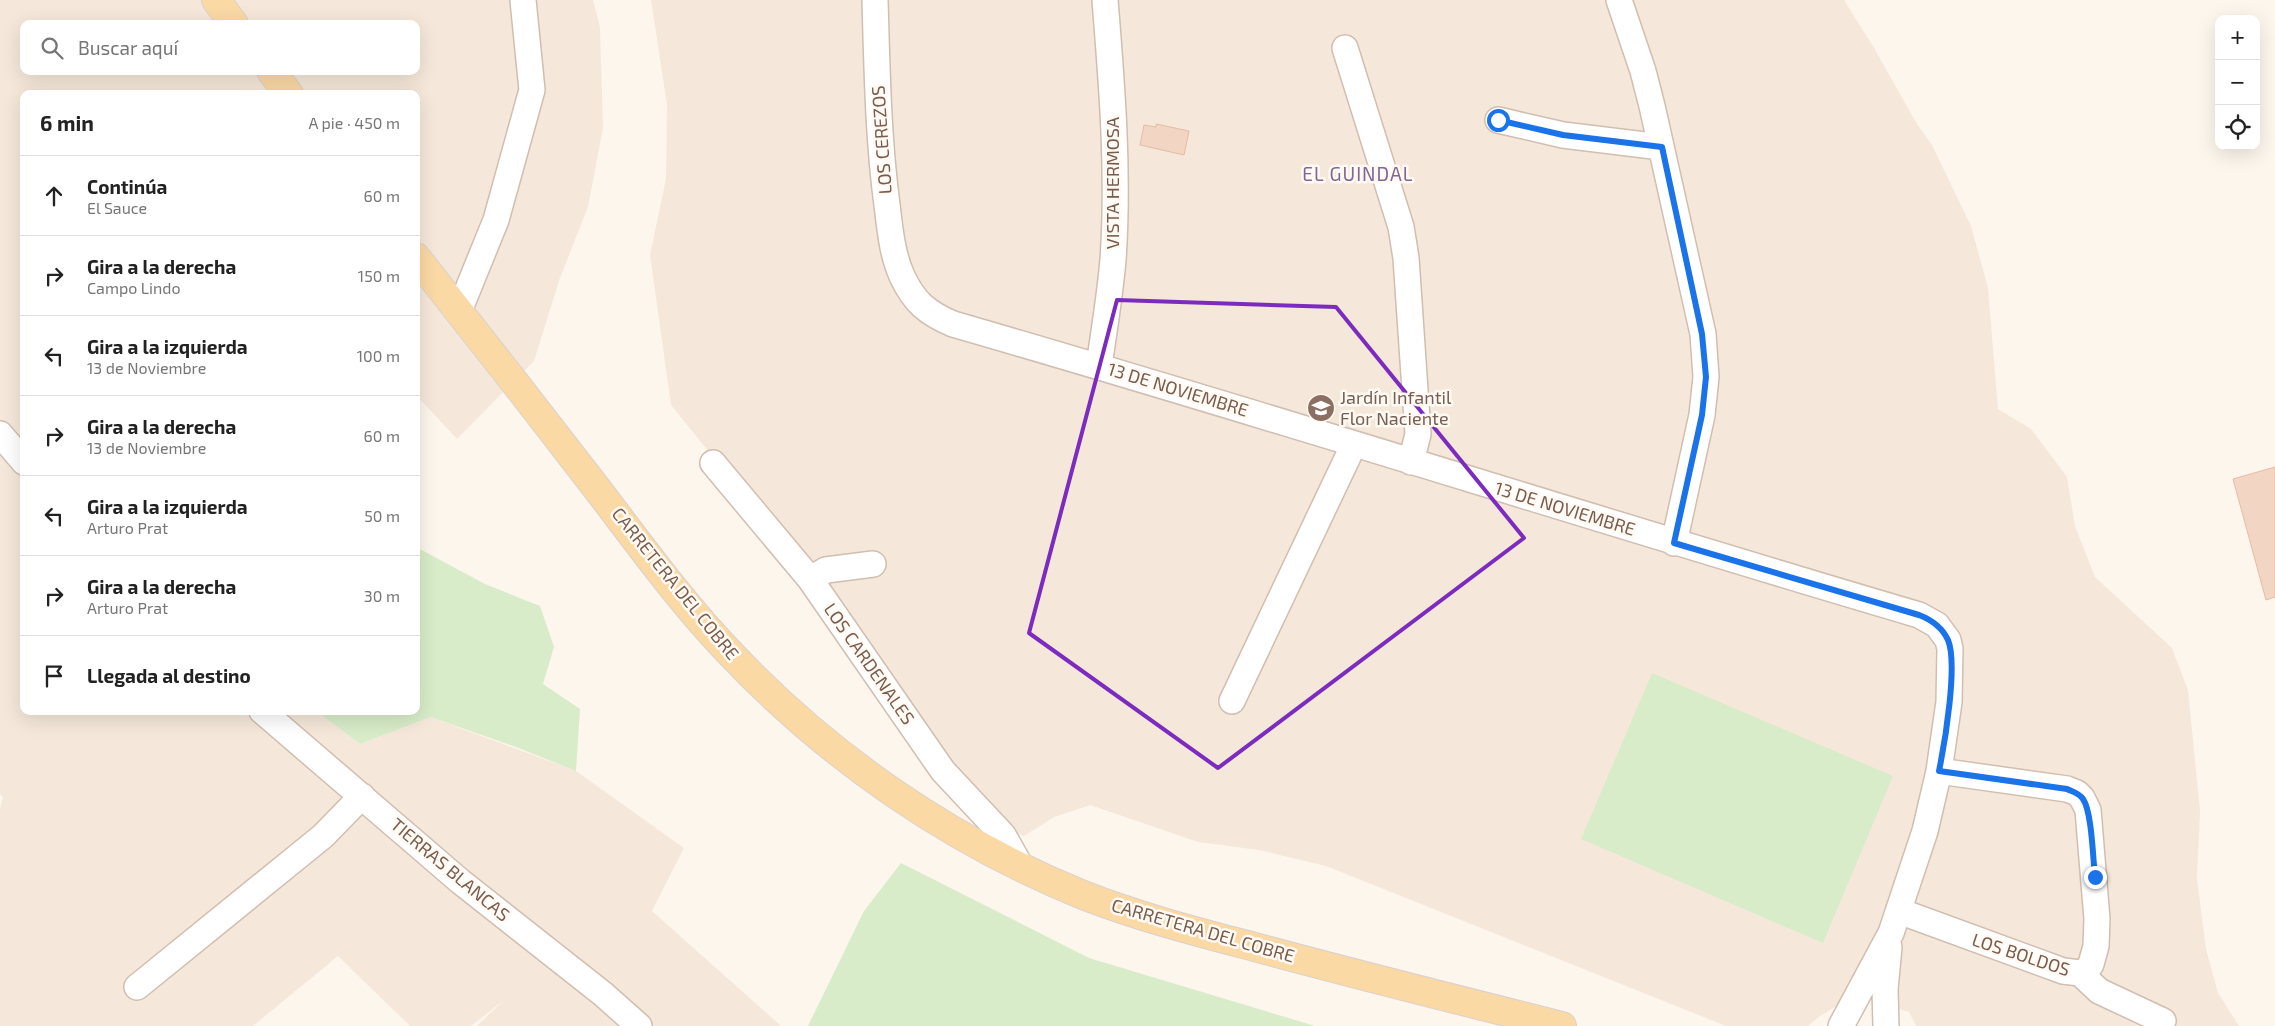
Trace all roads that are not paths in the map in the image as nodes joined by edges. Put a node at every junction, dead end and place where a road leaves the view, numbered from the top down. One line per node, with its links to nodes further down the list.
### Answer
1 (216, 0): 6 (main road)
2 (522, 0): 14 (street)
3 (875, 0): 13 (street, LOS CEREZOS)
4 (1105, 0): 15 (street, VISTA HERMOSA)
5 (1618, 0): 11 (street)
6 (231, 20)
7 (1345, 48): 19 (street)
8 (274, 75): 9 (main road)
9 (286, 90)
10 (1498, 120): 11 (street)
11 (1662, 147): 21 (street)
12 (420, 262): 14 (main road, CARRETERA DEL COBRE)
13 (903, 278): 15 (street, 13 DE NOVIEMBRE)
14 (459, 311): 28 (main road, CARRETERA DEL COBRE)
15 (1099, 366): 17 (street, 13 DE NOVIEMBRE)
16 (0, 434): 18 (street)
17 (1354, 444): 19 (street, 13 DE NOVIEMBRE); 24 (street)
18 (20, 457)
19 (1411, 462): 21 (street, 13 DE NOVIEMBRE)
20 (713, 463): 23 (street, LOS CARDENALES)
21 (1674, 543): 26 (street, 13 DE NOVIEMBRE)
22 (873, 564): 23 (street)
23 (810, 579): 28 (street, LOS CARDENALES)
24 (1232, 701)
25 (267, 715): 27 (street, TIERRAS BLANCAS)
26 (1939, 771): 29 (street, 13 DE NOVIEMBRE); 30 (street)
27 (362, 796): 31 (street); 33 (street, TIERRAS BLANCAS)
28 (1021, 867): 34 (main road, CARRETERA DEL COBRE)
29 (1895, 922): 30 (street, LOS BOLDOS); 35 (street, 13 DE NOVIEMBRE); 36 (street, 13 DE NOVIEMBRE)
30 (2080, 973): 32 (street, LOS BOLDOS)
31 (137, 987)
32 (2163, 1020)
33 (639, 1026)
34 (1562, 1026)
35 (1841, 1026)
36 (1886, 1026)

